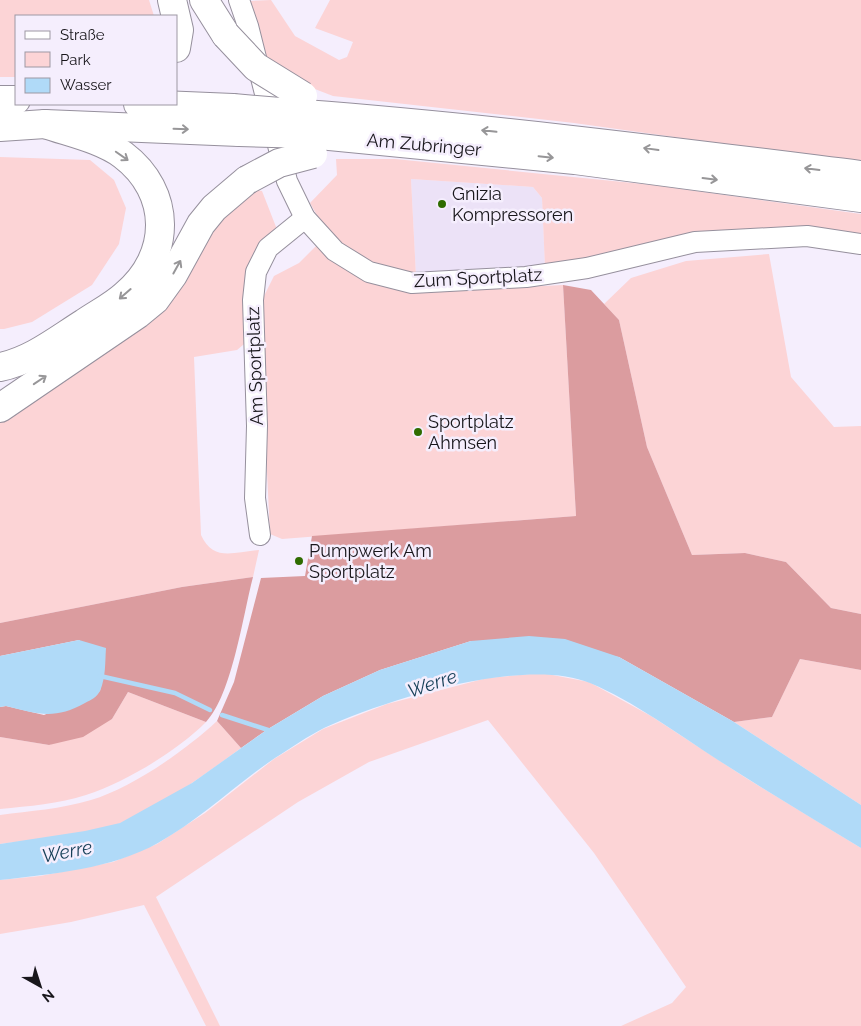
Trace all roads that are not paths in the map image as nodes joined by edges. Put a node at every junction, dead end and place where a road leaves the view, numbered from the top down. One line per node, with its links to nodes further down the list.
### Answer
1 (172, 0): 4 (highway)
2 (204, 0): 10 (highway, bridge)
3 (239, 0): 14 (street, Zum Sportplatz)
4 (176, 15)
5 (0, 100): 6 (highway)
6 (15, 100)
7 (144, 105): 8 (highway, Am Zubringer)
8 (236, 120): 9 (highway, Am Zubringer, one-way to 8); 10 (highway, Am Zubringer, bridge)
9 (45, 124): 11 (highway, Am Zubringer); 16 (highway, one-way to 16)
10 (307, 124): 12 (highway); 12 (highway, Am Zubringer); 17 (highway, one-way to 10, bridge)
11 (0, 127)
12 (388, 131): 13 (highway, Am Zubringer)
13 (857, 186)
14 (305, 218): 15 (street, Zum Sportplatz); 18 (street, Am Sportplatz)
15 (861, 244)
16 (0, 367)
17 (0, 408)
18 (260, 535)

